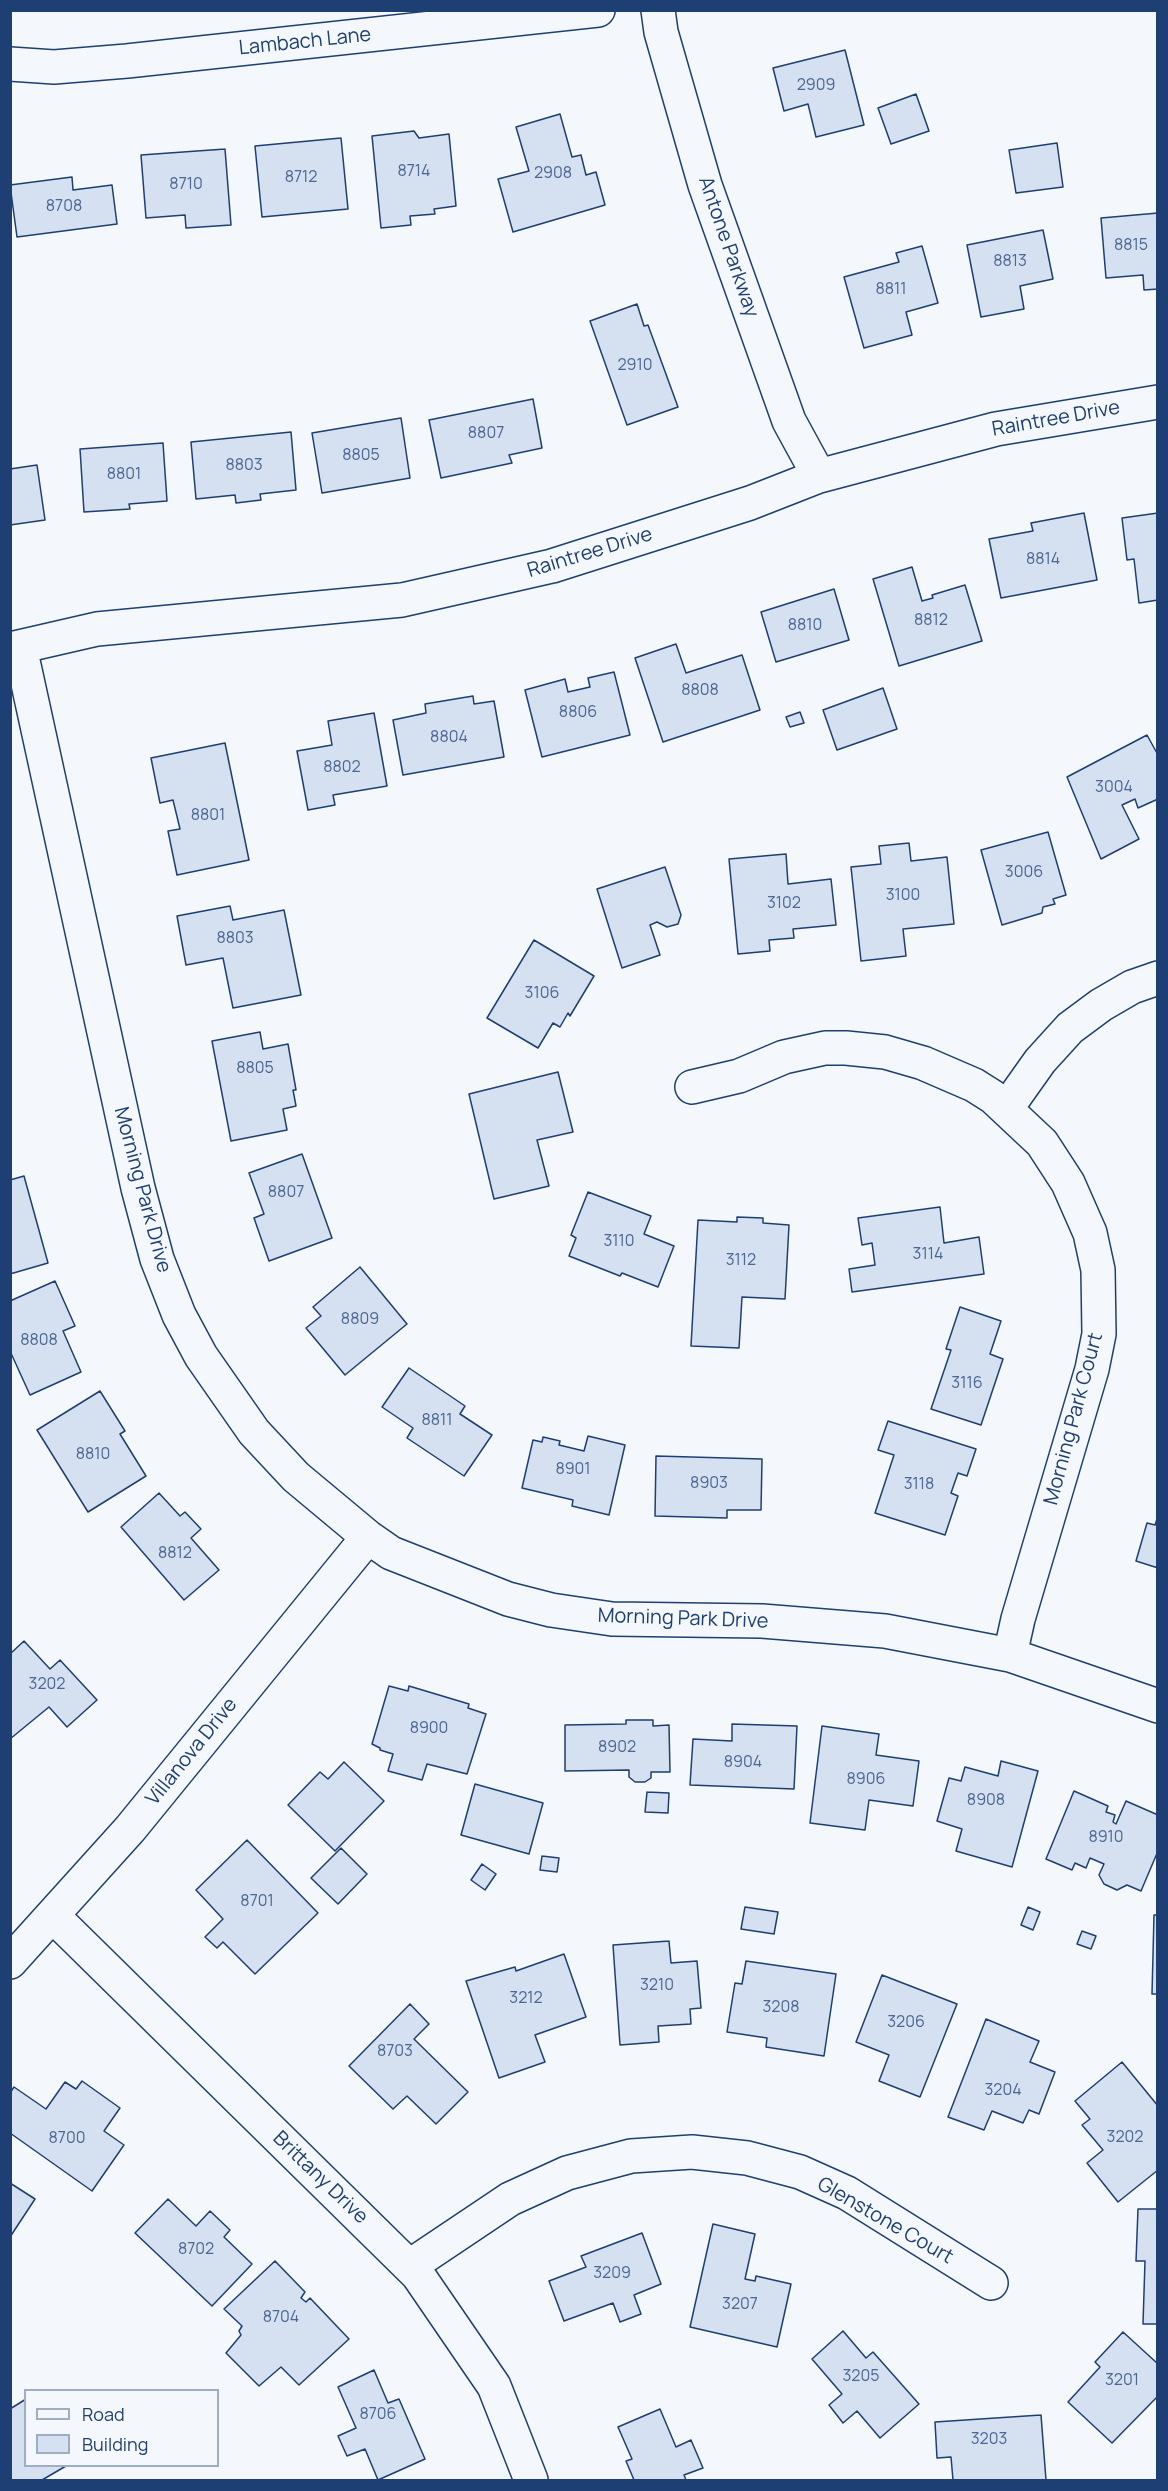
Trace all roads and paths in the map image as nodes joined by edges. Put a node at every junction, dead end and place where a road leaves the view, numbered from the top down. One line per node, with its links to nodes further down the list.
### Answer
1 (598, 10): 3 (street, Lambach Lane)
2 (658, 10): 5 (street, Antone Parkway)
3 (10, 64)
4 (1158, 402): 5 (street, Raintree Drive)
5 (819, 476): 6 (street, Raintree Drive)
6 (15, 648): 10 (street, Morning Park Drive)
7 (1158, 978): 9 (street)
8 (692, 1087): 9 (street, Morning Park Court)
9 (1006, 1109): 11 (street, Morning Park Court)
10 (368, 1537): 11 (street, Morning Park Drive); 13 (street, Villanova Drive)
11 (1010, 1655): 12 (street, Morning Park Drive)
12 (1158, 1706)
13 (53, 1916): 14 (street, Villanova Drive); 15 (street, Brittany Drive)
14 (10, 1962)
15 (410, 2266): 16 (street, Glenstone Court); 17 (street, Brittany Drive)
16 (991, 2283)
17 (531, 2481)

